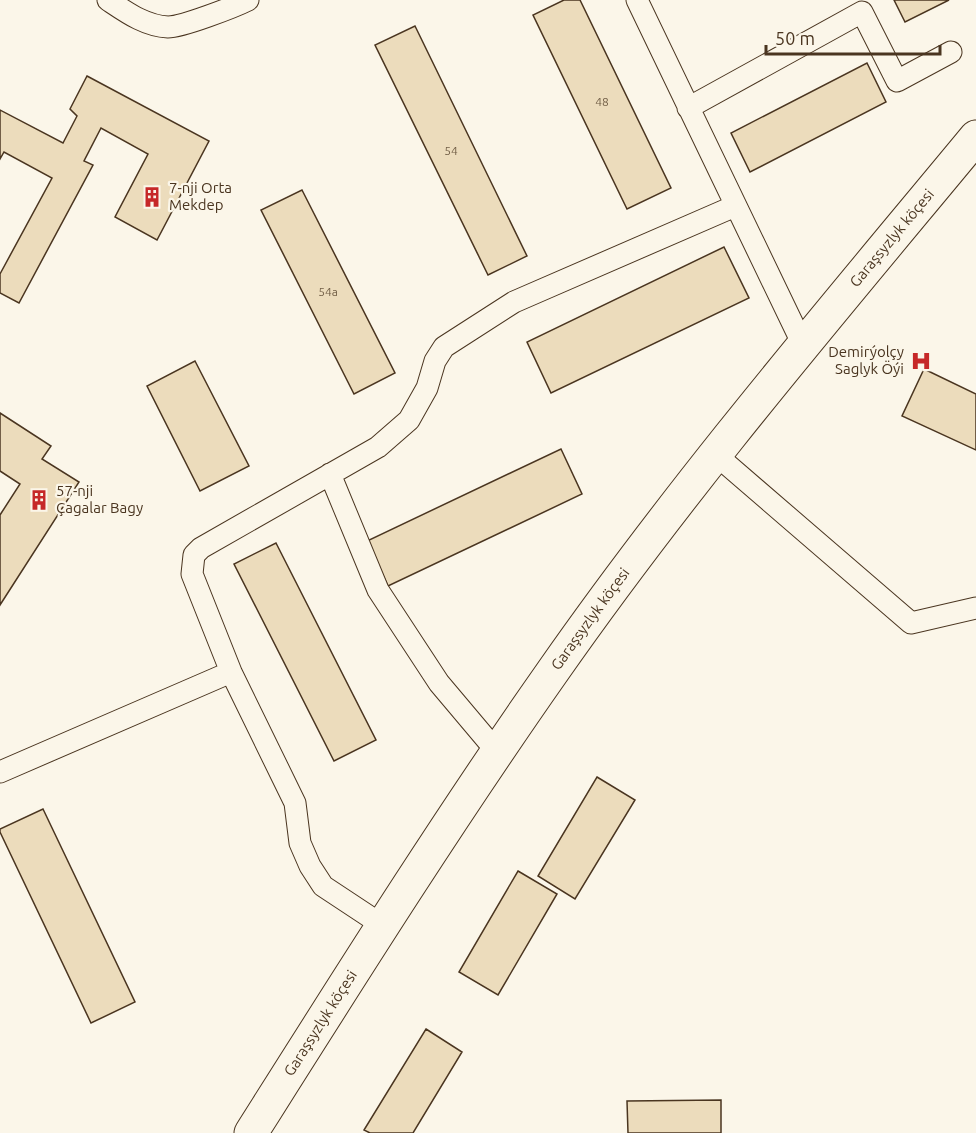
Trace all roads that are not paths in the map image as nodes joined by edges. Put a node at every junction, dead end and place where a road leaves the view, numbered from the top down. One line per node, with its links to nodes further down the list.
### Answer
1 (108, 0): 2 (street)
2 (248, 0)
3 (637, 0): 5 (street)
4 (951, 52): 5 (street)
5 (688, 108): 7 (street)
6 (976, 137): 8 (main road, Garaşsyzlyk köçesi)
7 (735, 206): 8 (street); 10 (street)
8 (803, 345): 9 (main road, Garaşsyzlyk köçesi)
9 (715, 454): 11 (street); 13 (main road, Garaşsyzlyk köçesi)
10 (330, 474): 12 (street); 13 (street)
11 (976, 608)
12 (231, 672): 14 (street); 15 (street)
13 (498, 753): 15 (main road, Garaşsyzlyk köçesi)
14 (0, 772)
15 (382, 925): 16 (main road, Garaşsyzlyk köçesi)
16 (251, 1133)

